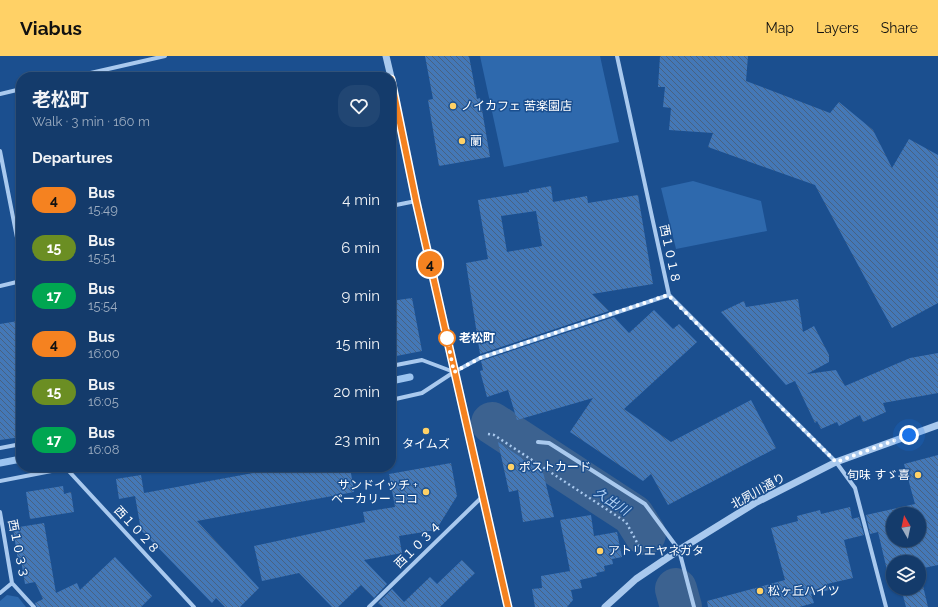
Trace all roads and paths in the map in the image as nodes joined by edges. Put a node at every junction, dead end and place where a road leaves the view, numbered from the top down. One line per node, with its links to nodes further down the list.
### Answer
1 (165, 56): 4 (street)
2 (386, 56): 5 (street)
3 (617, 56): 15 (street, 西１０１８)
4 (95, 72)
5 (390, 72)
6 (16, 90): 7 (street)
7 (0, 94)
8 (396, 103): 10 (street)
9 (0, 151): 12 (street)
10 (416, 201): 11 (street); 17 (street)
11 (396, 205)
12 (16, 233)
13 (16, 282): 14 (street)
14 (0, 286)
15 (668, 295): 17 (street); 24 (street, 西１０１８)
16 (396, 365): 17 (street)
17 (454, 372): 18 (street); 28 (street)
18 (396, 399)
19 (938, 424): 24 (street, 北夙川通り)
20 (488, 434): 30 (path)
21 (538, 442): 31 (street)
22 (16, 445): 23 (street)
23 (0, 448)
24 (836, 462): 31 (street, 北夙川通り); 40 (street, 西１０１８)
25 (46, 472): 27 (street)
26 (70, 472): 35 (street, 西１０２８)
27 (0, 481)
28 (482, 497): 36 (street, 西１０３４); 37 (street)
29 (0, 512): 32 (street, 西１０３３)
30 (641, 550)
31 (679, 550): 38 (street, 北夙川通り); 39 (street)
32 (12, 583): 33 (street); 34 (street, 西１０３３)
33 (0, 593)
34 (34, 607)
35 (194, 607)
36 (368, 607)
37 (508, 607)
38 (605, 607)
39 (694, 607)
40 (886, 607)

